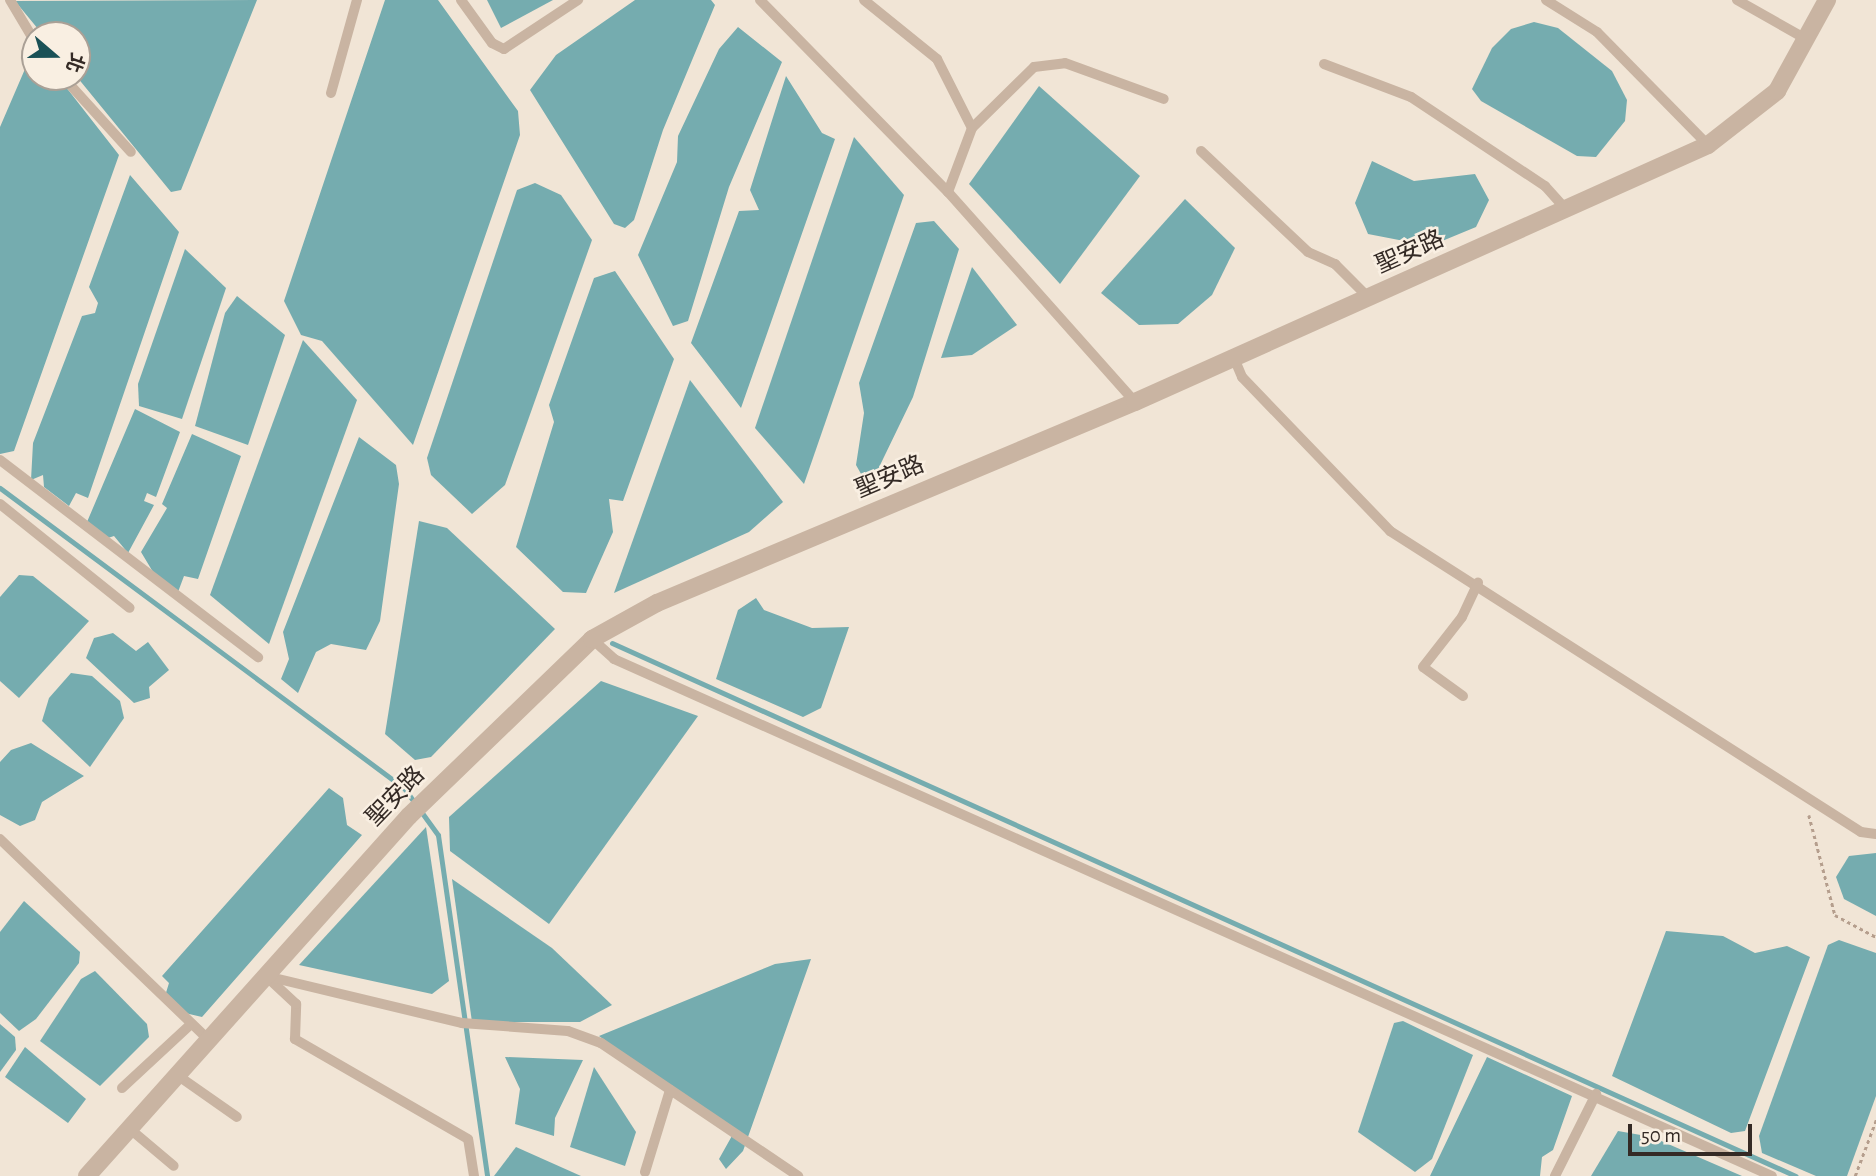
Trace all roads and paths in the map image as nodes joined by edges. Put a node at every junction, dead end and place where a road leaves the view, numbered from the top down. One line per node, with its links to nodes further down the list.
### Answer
1 (10, 0): 10 (lane)
2 (357, 0): 14 (lane)
3 (461, 0): 4 (lane)
4 (578, 0)
5 (760, 0): 20 (lane)
6 (864, 0): 16 (lane)
7 (1546, 0): 17 (lane)
8 (1737, 0): 11 (lane)
9 (1827, 0): 11 (street, 聖安路)
10 (23, 21)
11 (1806, 38): 17 (street, 聖安路)
12 (1324, 64): 21 (lane)
13 (75, 91): 19 (lane)
14 (331, 93)
15 (1164, 99): 16 (lane)
16 (972, 128): 20 (lane)
17 (1709, 145): 21 (street, 聖安路)
18 (1201, 150): 22 (lane)
19 (131, 152)
20 (948, 192): 24 (lane)
21 (1566, 209): 22 (street, 聖安路)
22 (1369, 298): 23 (street, 聖安路)
23 (1234, 358): 24 (street, 聖安路); 27 (lane)
24 (1135, 402): 29 (street, 聖安路)
25 (0, 460): 30 (lane)
26 (0, 504): 28 (lane)
27 (1478, 583): 31 (lane); 32 (lane)
28 (130, 608)
29 (592, 639): 36 (street, 聖安路); 42 (lane)
30 (258, 657)
31 (1464, 696)
32 (1806, 795): 33 (lane); 35 (path)
33 (1876, 834)
34 (0, 839): 37 (lane)
35 (1876, 937)
36 (266, 976): 38 (street, 聖安路); 41 (lane); 49 (lane)
37 (190, 1026): 38 (lane); 40 (lane)
38 (209, 1040): 39 (street, 聖安路)
39 (177, 1076): 43 (lane); 45 (street, 聖安路)
40 (122, 1087)
41 (670, 1090): 47 (lane); 50 (lane)
42 (1596, 1094): 51 (lane); 52 (lane)
43 (237, 1117)
44 (1876, 1121): 53 (path)
45 (130, 1129): 46 (lane); 48 (street, 聖安路)
46 (174, 1166)
47 (645, 1172)
48 (87, 1176)
49 (474, 1176)
50 (798, 1176)
51 (1555, 1176)
52 (1772, 1176)
53 (1856, 1176)

